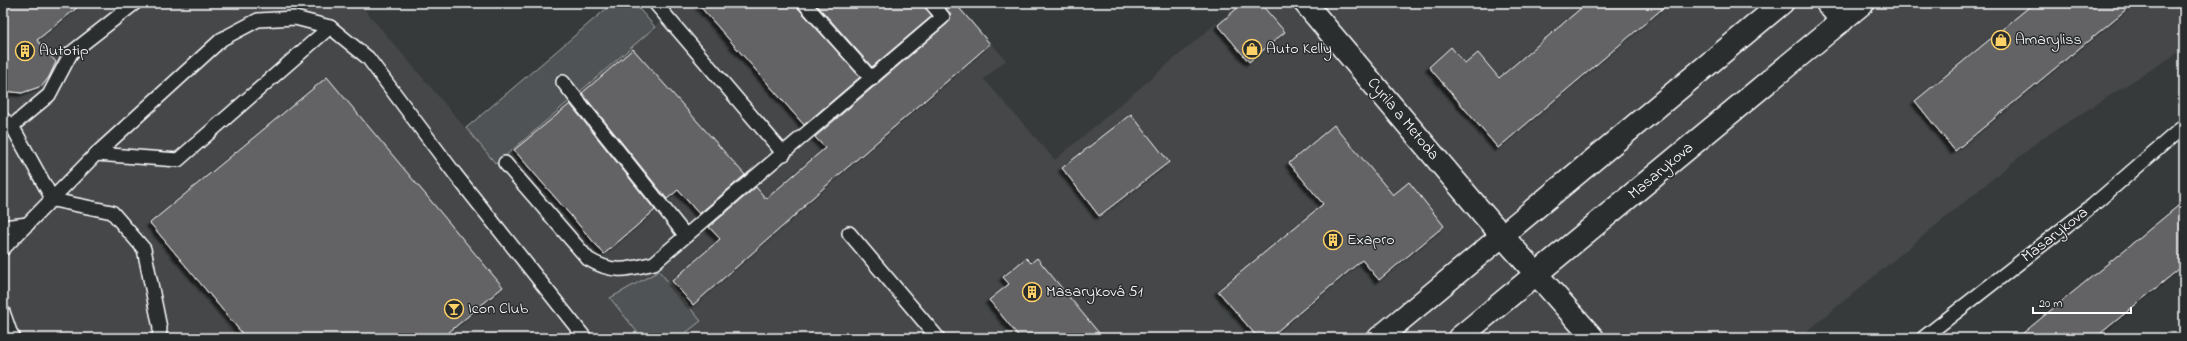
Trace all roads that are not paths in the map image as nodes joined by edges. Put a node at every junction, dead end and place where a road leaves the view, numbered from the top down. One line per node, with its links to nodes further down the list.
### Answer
1 (135, 3): 13 (lane)
2 (655, 3): 16 (lane)
3 (804, 3): 11 (lane)
4 (931, 3): 11 (lane)
5 (1305, 3): 22 (main road, Cyrila a Metoda)
6 (1782, 3): 22 (main road)
7 (1827, 3): 9 (main road)
8 (1863, 3): 9 (main road, Masarykova)
9 (1842, 21): 26 (main road, Masarykova)
10 (330, 27): 15 (lane); 15 (lane); 30 (lane)
11 (872, 79): 16 (lane)
12 (563, 82): 23 (lane)
13 (8, 122): 18 (lane)
14 (2184, 126): 35 (lane, Masarykova)
15 (96, 154): 18 (lane)
16 (784, 154): 23 (lane)
17 (505, 163): 23 (lane)
18 (53, 200): 19 (lane); 29 (lane)
19 (28, 224): 20 (lane); 24 (lane)
20 (3, 227)
21 (849, 233): 31 (lane)
22 (1502, 235): 26 (main road, Cyrila a Metoda); 32 (main road)
23 (686, 236)
24 (5, 248): 25 (lane)
25 (3, 261)
26 (1537, 273): 33 (main road, Masarykova); 34 (main road, Cyrila a Metoda)
27 (3, 312): 28 (lane)
28 (14, 338)
29 (159, 338)
30 (585, 338)
31 (938, 338)
32 (1379, 338)
33 (1459, 338)
34 (1592, 338)
35 (1923, 338)

